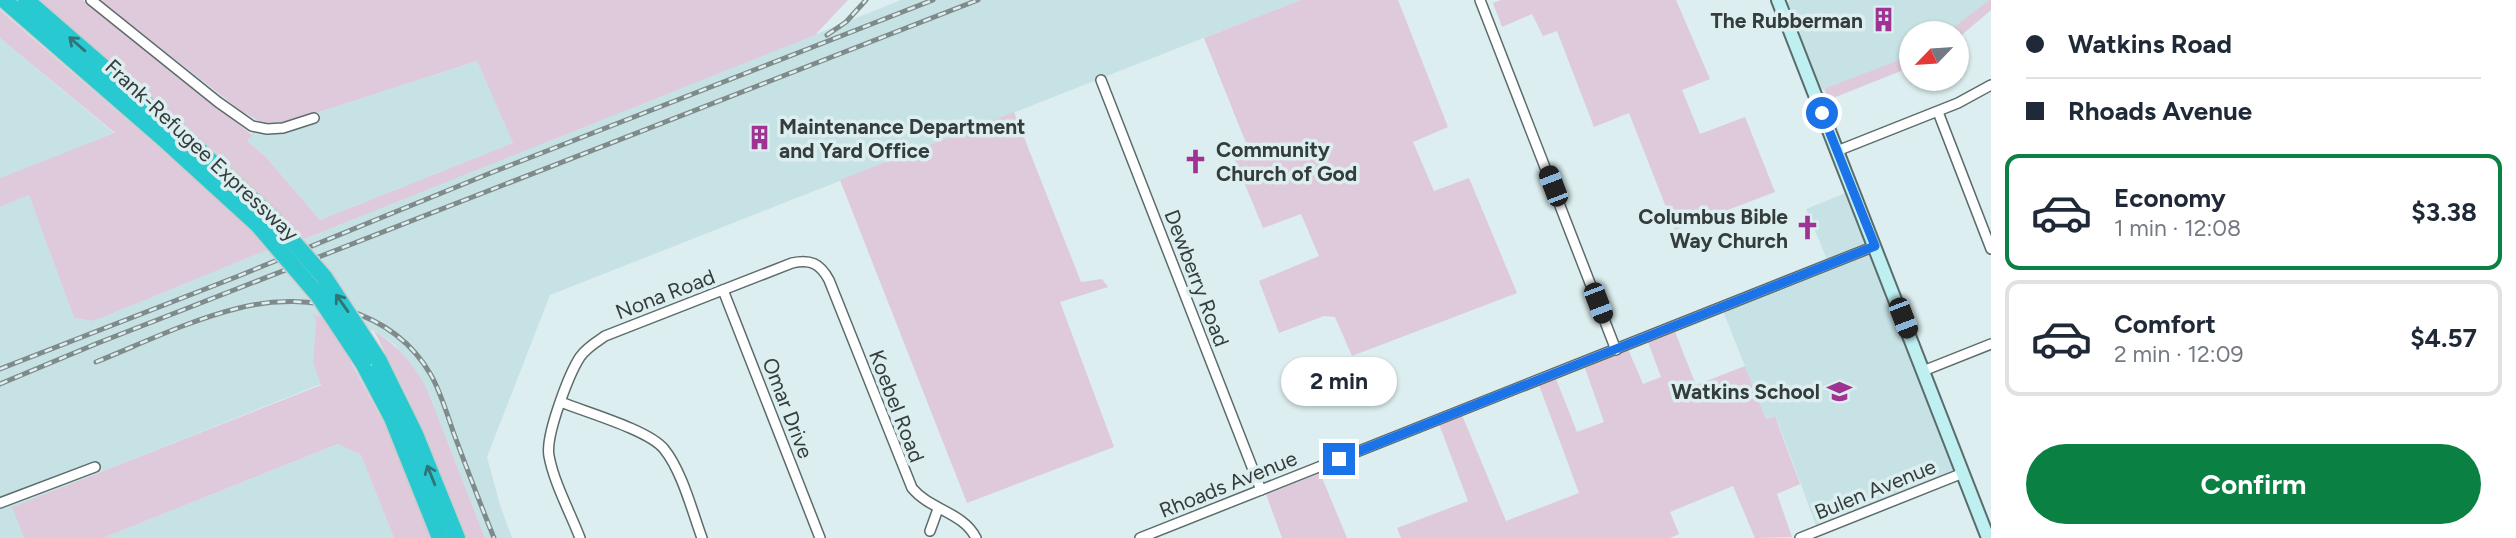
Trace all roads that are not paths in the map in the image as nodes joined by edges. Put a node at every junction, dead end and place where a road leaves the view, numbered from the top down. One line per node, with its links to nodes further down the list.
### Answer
1 (4, 0): 17 (highway, Frank-Refugee Expressway, bridge)
2 (26, 0): 17 (highway, Frank-Refugee Expressway, one-way to 2, bridge)
3 (91, 0): 9 (street)
4 (1480, 0): 16 (street)
5 (1778, 0): 10 (street)
6 (1101, 80): 22 (street, Dewberry Road)
7 (1991, 85): 8 (street)
8 (1938, 112): 10 (street); 12 (street)
9 (314, 118)
10 (1838, 151): 11 (street)
11 (1875, 246): 16 (street, Rhoads Avenue); 18 (street)
12 (1991, 249)
13 (815, 263): 14 (street, Nona Road); 24 (street, Koebel Road)
14 (723, 290): 19 (street, Nona Road); 30 (street, Omar Drive)
15 (1991, 344): 18 (street)
16 (1616, 350): 22 (street, Rhoads Avenue)
17 (371, 362): 26 (highway, Frank-Refugee Expressway); 27 (highway, Frank-Refugee Expressway, one-way to 17)
18 (1923, 371): 21 (street)
19 (561, 402): 28 (street, Nona Road); 29 (street)
20 (95, 467): 23 (street)
21 (1963, 473): 33 (street, Bulen Avenue); 34 (street)
22 (1261, 490): 32 (street, Rhoads Avenue)
23 (0, 503)
24 (938, 509): 25 (street); 31 (street, Koebel Road)
25 (930, 531)
26 (440, 538)
27 (457, 538)
28 (580, 538)
29 (702, 538)
30 (820, 538)
31 (976, 538)
32 (1140, 538)
33 (1800, 538)
34 (1988, 538)

